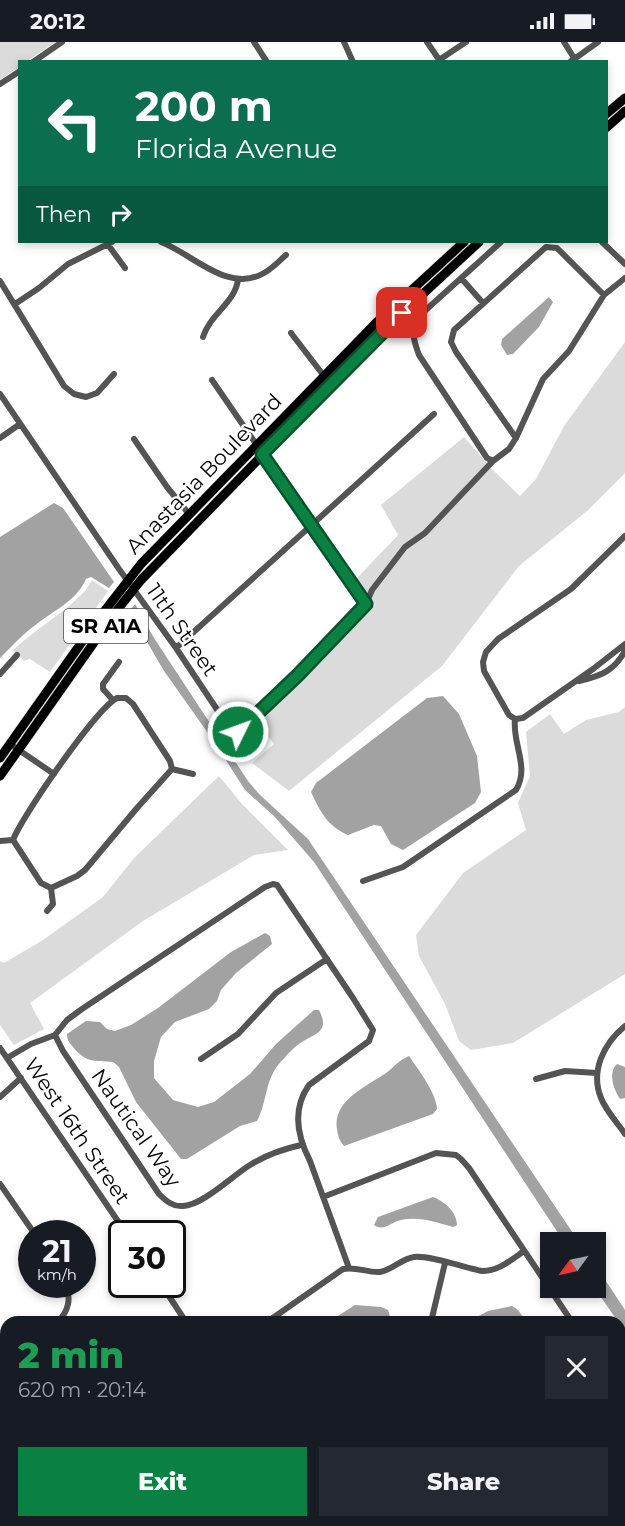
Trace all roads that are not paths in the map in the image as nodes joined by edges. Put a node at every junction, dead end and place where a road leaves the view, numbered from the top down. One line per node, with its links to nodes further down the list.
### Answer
1 (62, 42): 8 (street)
2 (254, 42): 9 (street)
3 (344, 42): 10 (street)
4 (427, 42): 11 (street)
5 (466, 42): 12 (street)
6 (564, 42): 13 (street)
7 (598, 42): 13 (street)
8 (36, 60)
9 (266, 60)
10 (352, 60)
11 (438, 60)
12 (440, 60)
13 (572, 60)
14 (18, 72): 15 (street)
15 (0, 84)
16 (625, 98): 18 (main road)
17 (625, 111): 19 (main road)
18 (608, 112)
19 (608, 126)
20 (107, 243): 36 (street)
21 (110, 243): 29 (street)
22 (163, 243): 32 (street)
23 (463, 243): 40 (main road, Anastasia Boulevard / SR A1A)
24 (478, 243): 51 (main road, Anastasia Boulevard / SR A1A)
25 (500, 243): 30 (street)
26 (603, 243): 28 (street)
27 (286, 255): 32 (street)
28 (625, 264)
29 (125, 268)
30 (461, 278): 35 (street); 52 (street)
31 (625, 278): 34 (street)
32 (238, 279): 38 (street)
33 (0, 280): 36 (street)
34 (604, 295): 35 (street); 44 (street)
35 (483, 303): 46 (street)
36 (15, 304): 39 (street)
37 (291, 333): 40 (street)
38 (203, 336)
39 (114, 374)
40 (324, 376): 50 (main road, Anastasia Boulevard / SR A1A)
41 (212, 380): 50 (street)
42 (0, 394): 45 (street, 11th Street)
43 (434, 414): 54 (street)
44 (522, 423): 46 (street); 48 (street)
45 (21, 424): 47 (street); 56 (street, 11th Street)
46 (509, 425): 48 (street)
47 (0, 438)
48 (516, 438): 52 (street)
49 (134, 439): 53 (street)
50 (256, 445): 51 (street); 53 (main road, Anastasia Boulevard / SR A1A)
51 (262, 454): 54 (street); 56 (main road, Anastasia Boulevard / SR A1A)
52 (493, 461): 57 (street)
53 (189, 514): 56 (main road, Anastasia Boulevard / SR A1A)
54 (311, 525): 57 (street); 59 (street)
55 (625, 536): 66 (street)
56 (131, 585): 59 (street, 11th Street); 67 (main road, Anastasia Boulevard / SR A1A)
57 (366, 604): 59 (street, 11th Street)
58 (625, 645): 64 (street)
59 (176, 648)
60 (625, 651): 64 (street)
61 (17, 655): 63 (street)
62 (119, 662): 65 (street)
63 (0, 674)
64 (576, 682): 66 (street)
65 (113, 700): 69 (street); 70 (street)
66 (515, 719): 75 (street)
67 (14, 747): 68 (main road, Anastasia Boulevard / SR A1A); 70 (street); 72 (main road, Anastasia Boulevard / SR A1A)
68 (0, 758)
69 (172, 769): 71 (street); 76 (street)
70 (54, 774): 73 (street)
71 (193, 774)
72 (0, 776)
73 (13, 840): 74 (street); 76 (street)
74 (0, 841)
75 (363, 882)
76 (51, 888): 77 (street)
77 (47, 911)
78 (327, 959): 80 (street); 83 (street); 89 (street)
79 (625, 1026): 84 (street)
80 (55, 1035): 82 (street); 89 (street, Nautical Way)
81 (0, 1048): 82 (street, West 16th Street)
82 (7, 1058): 85 (street, West 16th Street)
83 (201, 1059)
84 (597, 1073): 86 (street); 88 (street)
85 (21, 1078): 87 (street); 93 (street, West 16th Street)
86 (536, 1079)
87 (0, 1097)
88 (625, 1134)
89 (302, 1144): 91 (street)
90 (0, 1184): 92 (street)
91 (323, 1197): 94 (street); 96 (street)
92 (25, 1220)
93 (117, 1220)
94 (524, 1251): 95 (street); 103 (street)
95 (445, 1263): 96 (street); 102 (street)
96 (349, 1268): 101 (street)
97 (69, 1298): 99 (street)
98 (170, 1298): 100 (street)
99 (62, 1316)
100 (182, 1316)
101 (275, 1316)
102 (432, 1316)
103 (568, 1316)

